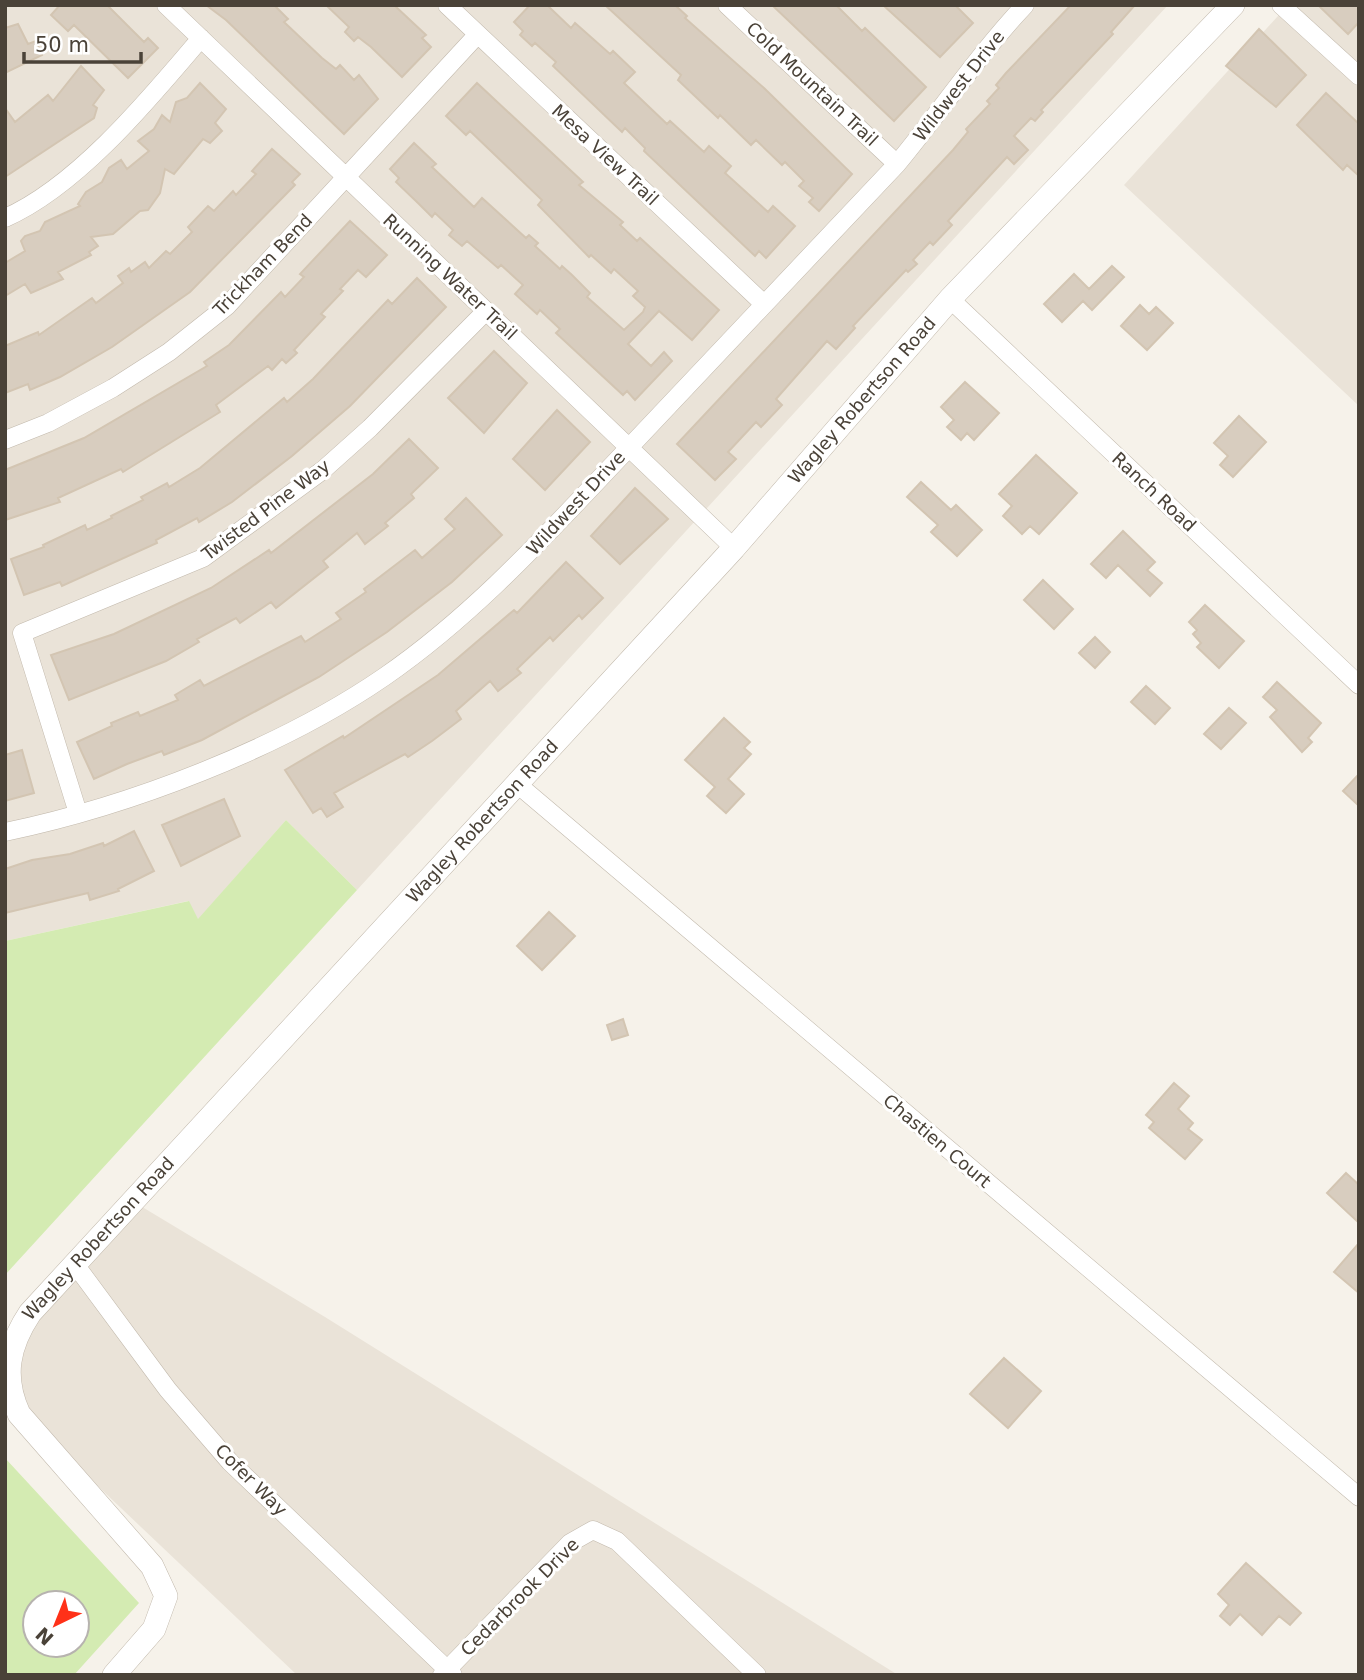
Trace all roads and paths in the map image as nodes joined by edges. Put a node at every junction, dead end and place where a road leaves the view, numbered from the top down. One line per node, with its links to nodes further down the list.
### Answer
1 (166, 5): 8 (street, Running Water Trail)
2 (447, 5): 7 (street, Mesa View Trail)
3 (727, 5): 10 (street, Cold Mountain Trail)
4 (1233, 5): 13 (street, Wagley Robertson Road)
5 (1282, 5): 9 (street)
6 (1015, 9): 10 (street, Wildwest Drive)
7 (478, 34): 11 (street, Trickham Bend); 14 (street, Mesa View Trail)
8 (201, 38): 11 (street, Running Water Trail); 12 (street)
9 (1358, 72)
10 (897, 163): 14 (street, Wildwest Drive)
11 (345, 179): 15 (street, Running Water Trail); 16 (street, Trickham Bend)
12 (5, 218)
13 (950, 299): 18 (street, Wagley Robertson Road); 19 (street, Ranch Road)
14 (764, 304): 17 (street, Wildwest Drive)
15 (486, 311): 17 (street, Running Water Trail); 21 (street, Twisted Pine Way)
16 (5, 440)
17 (631, 446): 18 (street, Running Water Trail); 21 (street, Wildwest Drive)
18 (734, 548): 20 (street, Wagley Robertson Road)
19 (1359, 685)
20 (516, 783): 23 (street, Wagley Robertson Road); 24 (street, Chastien Court)
21 (78, 813): 22 (street, Wildwest Drive)
22 (5, 832)
23 (74, 1264): 25 (street, Cofer Way); 26 (street, Wagley Robertson Road)
24 (1359, 1497)
25 (447, 1673): 27 (street, Cedarbrook Drive)
26 (114, 1675)
27 (757, 1675)

